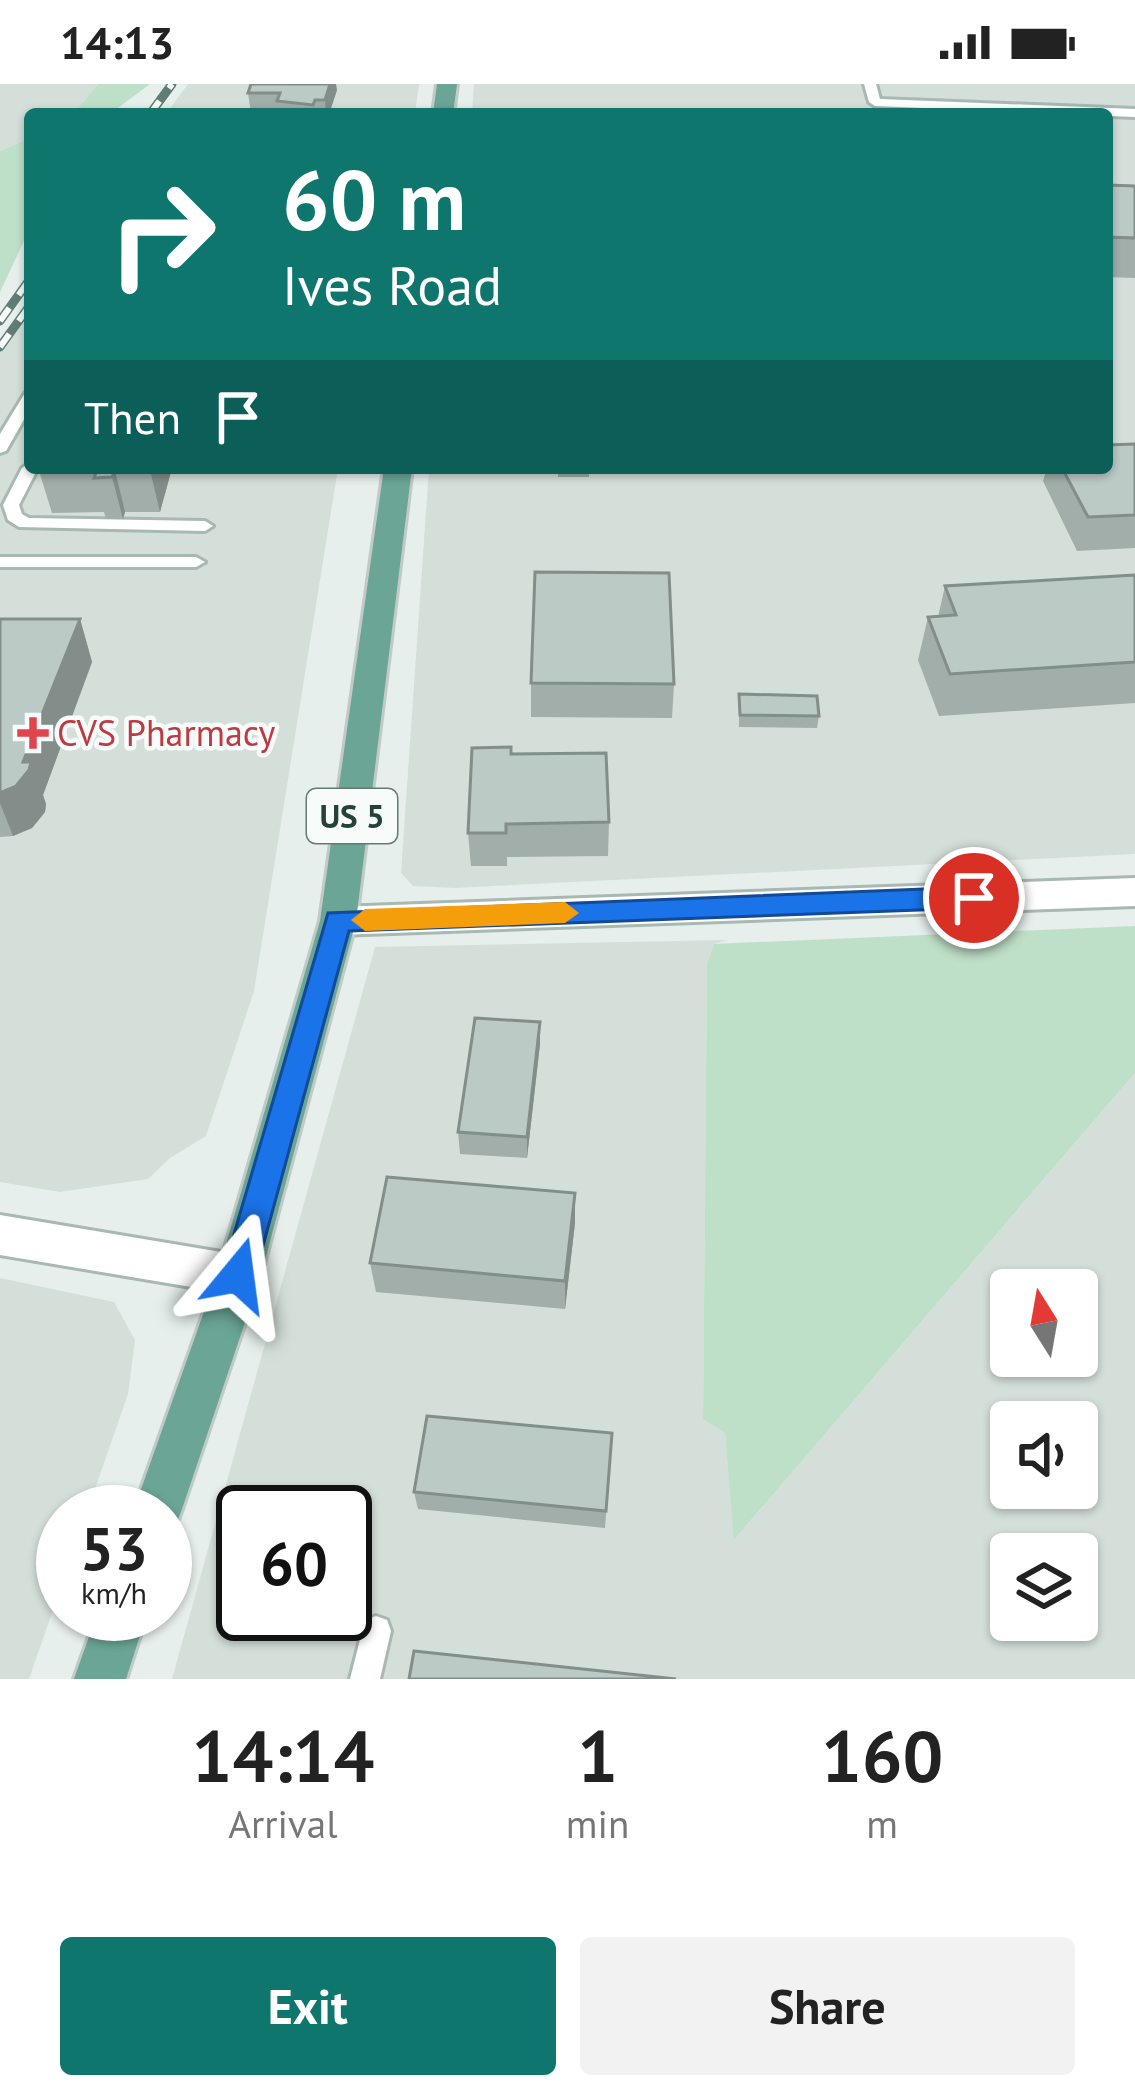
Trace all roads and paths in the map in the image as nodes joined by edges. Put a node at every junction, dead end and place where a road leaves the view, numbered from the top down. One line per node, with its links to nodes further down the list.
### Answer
1 (873, 94): 2 (lane)
2 (1135, 108)
3 (24, 406): 4 (lane)
4 (0, 448)
5 (397, 474): 11 (main road, US 5)
6 (8, 493): 7 (lane)
7 (205, 526)
8 (0, 562): 9 (lane)
9 (196, 562)
10 (1135, 892): 11 (street)
11 (338, 921): 13 (main road, US 5)
12 (0, 1235): 13 (street)
13 (238, 1275): 14 (main road, US 5)
14 (167, 1485)
15 (376, 1631): 18 (lane)
16 (113, 1641): 17 (main road)
17 (100, 1679)
18 (365, 1679)

